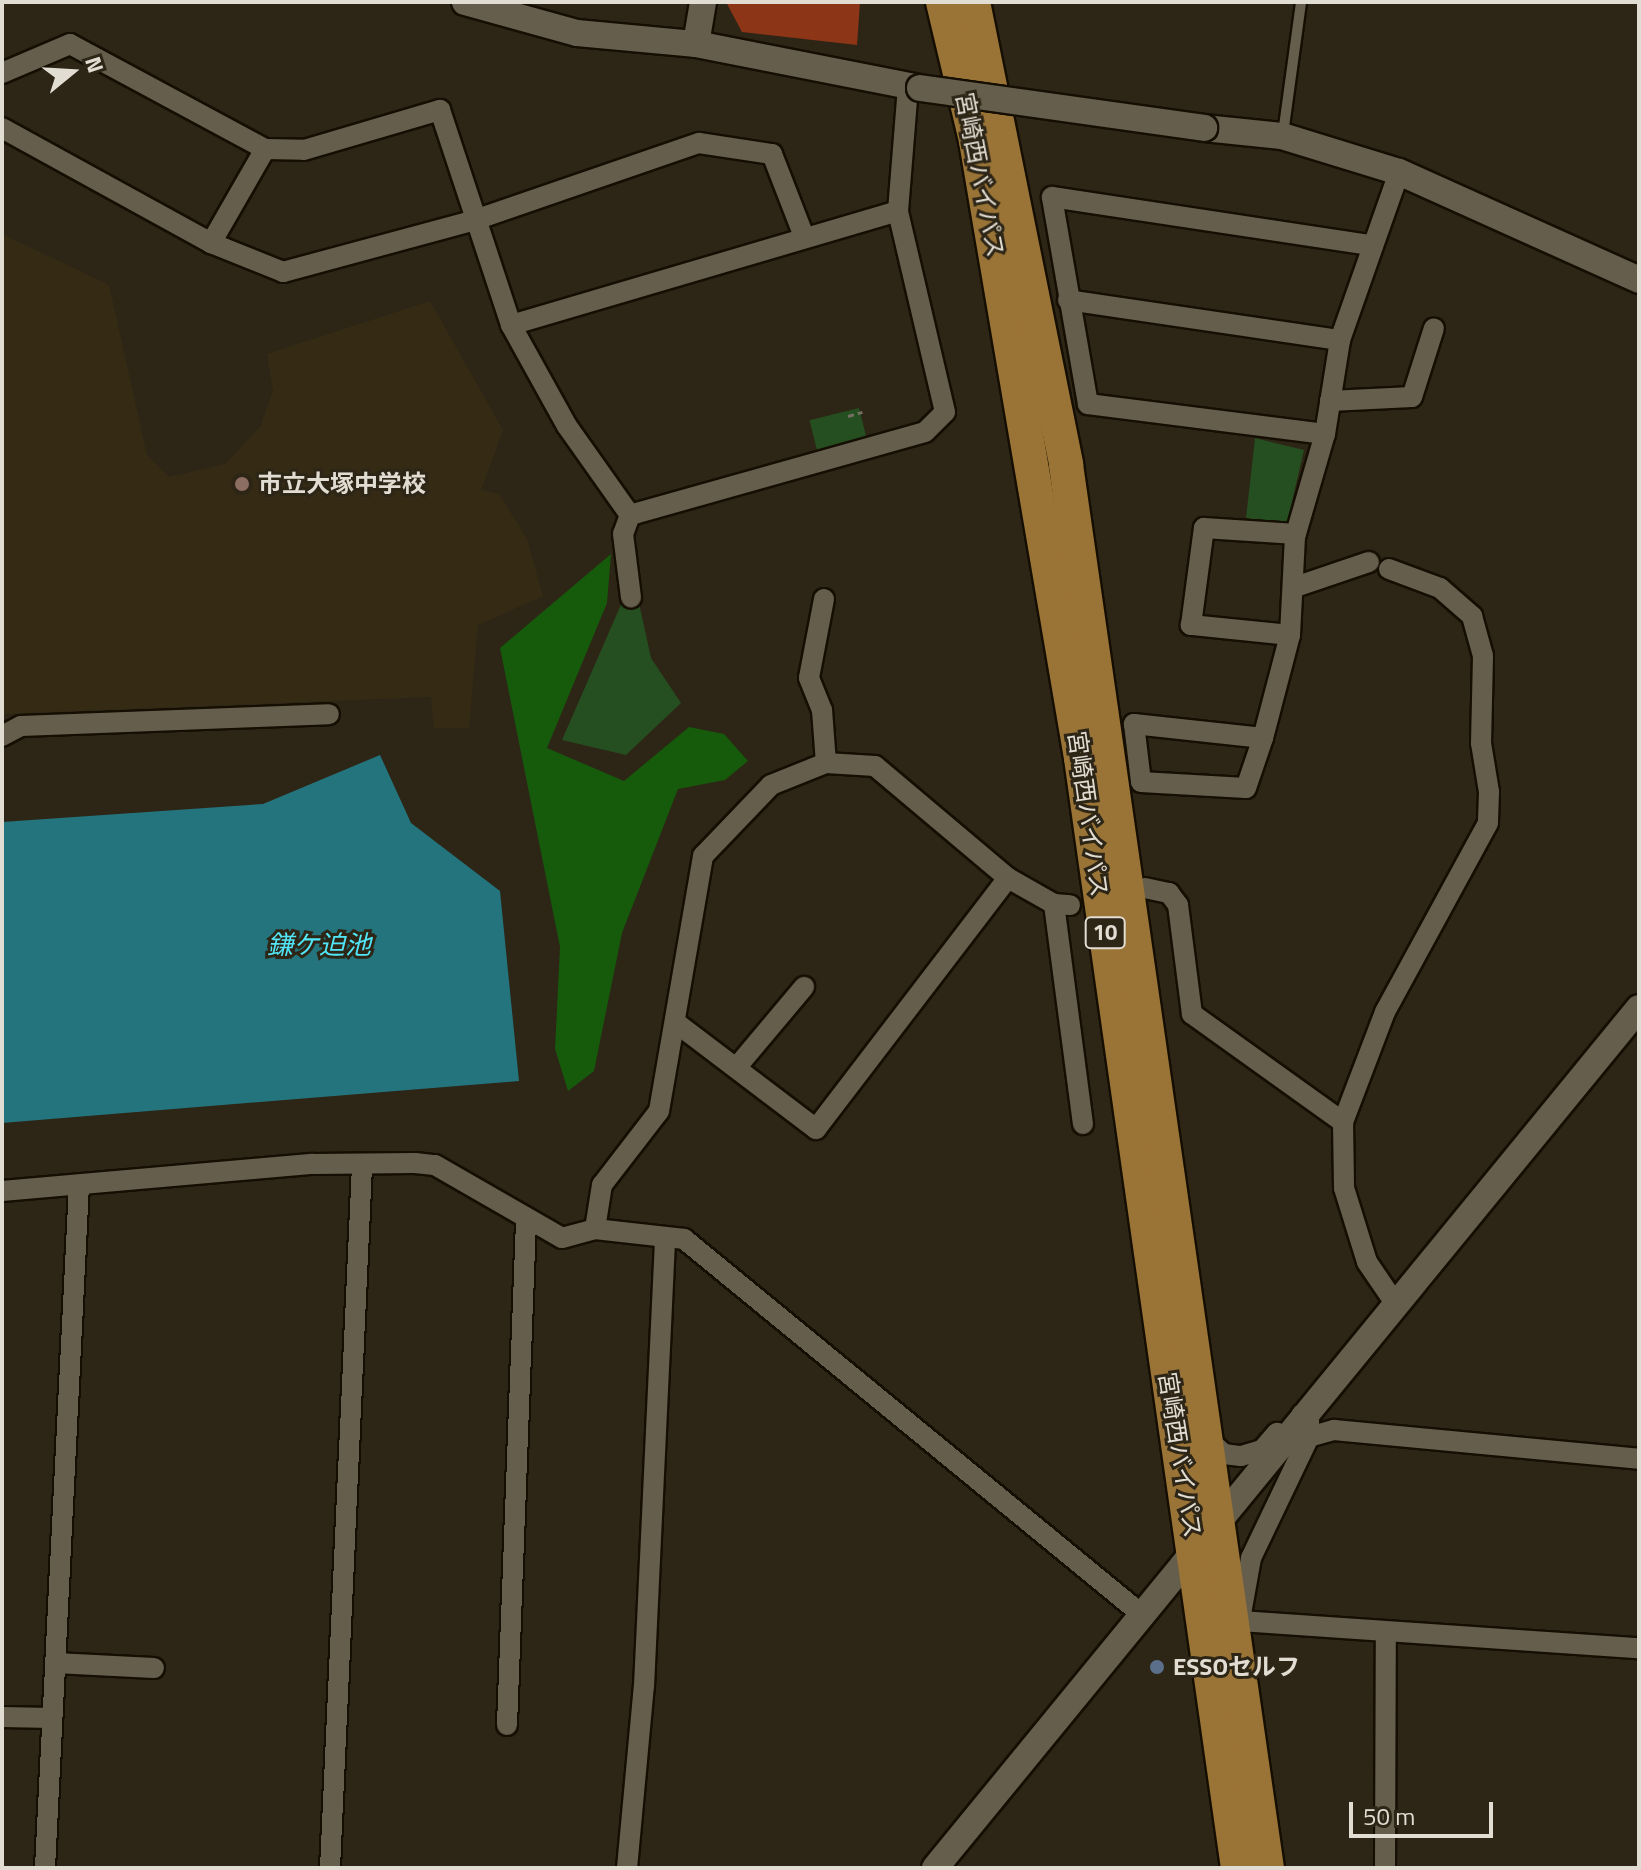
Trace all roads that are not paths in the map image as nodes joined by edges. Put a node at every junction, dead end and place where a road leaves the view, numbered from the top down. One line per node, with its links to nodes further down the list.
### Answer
1 (465, 2): 6 (street)
2 (703, 2): 7 (street)
3 (943, 2): 56 (highway, 宮崎西バイパス / 10)
4 (973, 2): 54 (highway, 宮崎西バイパス / 10)
5 (1301, 2): 11 (lane)
6 (518, 9): 7 (street)
7 (696, 44): 9 (street)
8 (2, 73): 12 (street)
9 (914, 87): 11 (street, bridge); 14 (street)
10 (2, 128): 17 (street)
11 (1282, 136): 13 (street)
12 (265, 149): 15 (street); 17 (street)
13 (1399, 172): 18 (street); 19 (street)
14 (898, 211): 16 (street); 26 (street)
15 (472, 221): 16 (street); 17 (street); 21 (street)
16 (803, 234): 21 (street)
17 (211, 243)
18 (1370, 245): 20 (street); 23 (street)
19 (1639, 280)
20 (1068, 300): 23 (street); 25 (street)
21 (511, 325): 26 (street)
22 (1434, 328): 24 (street)
23 (1340, 340): 24 (street)
24 (1330, 401): 25 (street)
25 (1325, 434): 27 (street)
26 (630, 515): 31 (street)
27 (1296, 534): 30 (street); 33 (street)
28 (1369, 562): 30 (street)
29 (1389, 569): 44 (street)
30 (1295, 587): 33 (street)
31 (631, 597)
32 (824, 599): 37 (street)
33 (1290, 635): 36 (street)
34 (329, 714): 35 (street)
35 (2, 736)
36 (1263, 738): 36 (street)
37 (826, 763): 38 (street); 42 (street)
38 (1008, 878): 43 (street); 45 (street)
39 (1145, 888): 44 (street)
40 (804, 987): 43 (street)
41 (1639, 1008): 52 (street)
42 (679, 1025): 43 (street); 50 (street)
43 (736, 1068)
44 (1343, 1122): 52 (street)
45 (1083, 1124)
46 (362, 1167): 47 (street); 49 (street); 67 (street)
47 (79, 1185): 48 (street); 61 (street)
48 (2, 1191)
49 (526, 1222): 50 (street); 65 (street)
50 (595, 1229): 51 (street)
51 (665, 1240): 57 (street); 68 (street)
52 (1395, 1303): 53 (street)
53 (1309, 1424): 54 (street); 55 (street); 56 (street); 59 (street)
54 (1203, 1425): 56 (highway, 宮崎西バイパス / 10)
55 (1639, 1459)
56 (1206, 1540): 57 (street); 59 (highway, 宮崎西バイパス / 10); 70 (highway, 宮崎西バイパス / 10)
57 (1140, 1613): 69 (street)
58 (1386, 1632): 59 (street); 60 (street); 72 (street)
59 (1238, 1637): 71 (highway, 宮崎西バイパス / 10)
60 (1639, 1648)
61 (55, 1663): 62 (street); 64 (street)
62 (154, 1668)
63 (2, 1717): 64 (street)
64 (52, 1718): 66 (street)
65 (507, 1725)
66 (45, 1868)
67 (330, 1868)
68 (627, 1868)
69 (935, 1868)
70 (1238, 1868)
71 (1267, 1868)
72 (1385, 1868)

